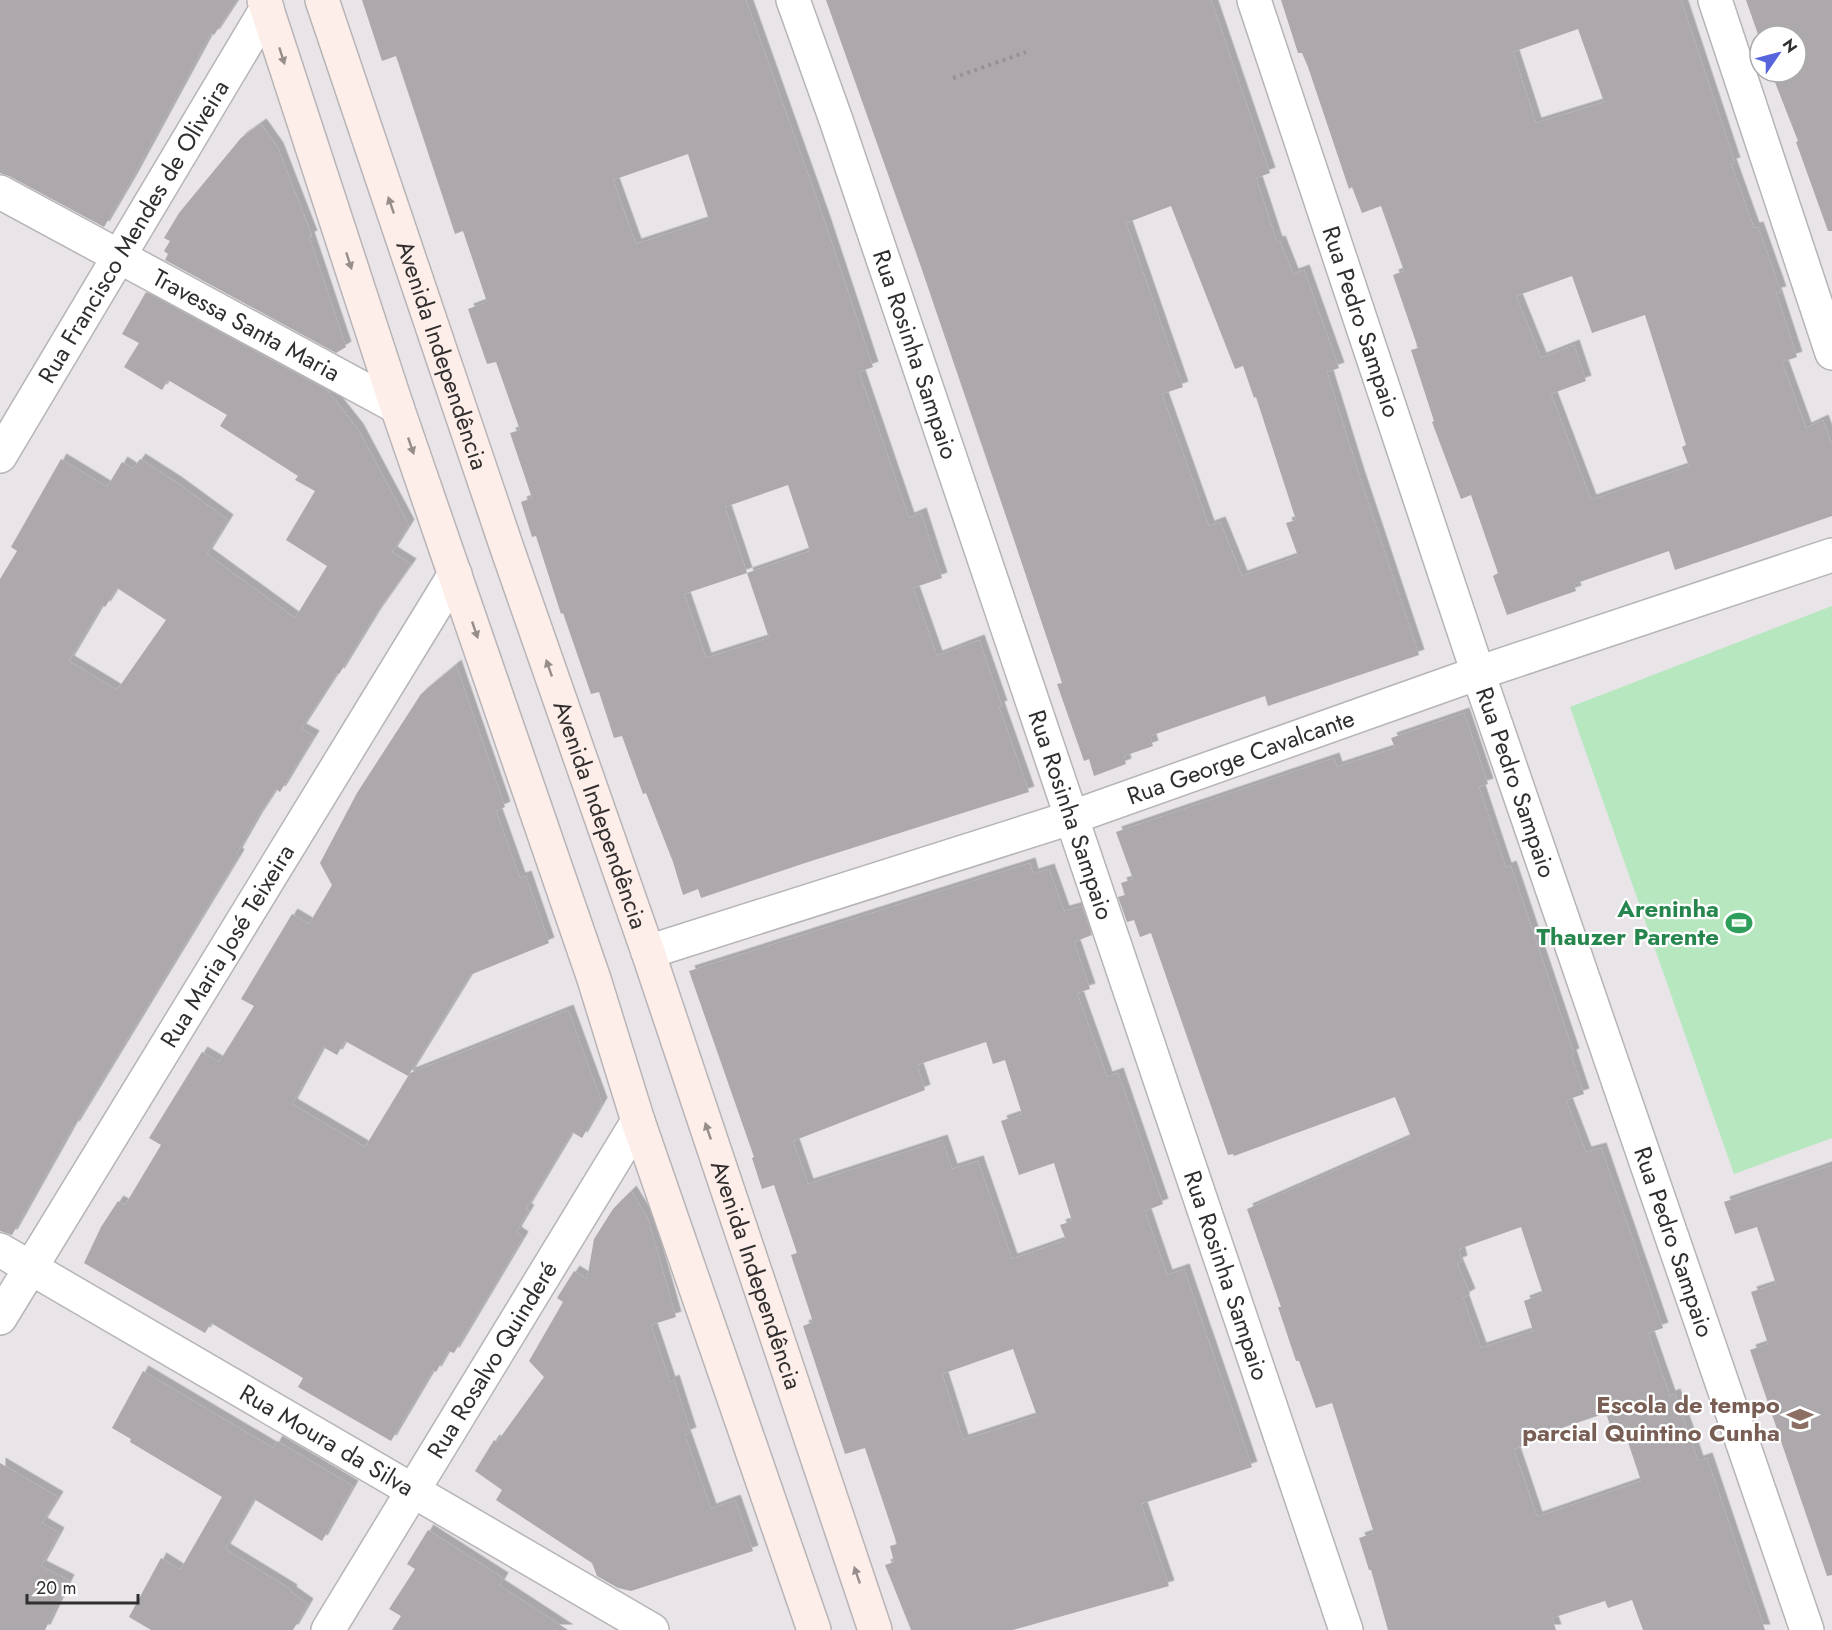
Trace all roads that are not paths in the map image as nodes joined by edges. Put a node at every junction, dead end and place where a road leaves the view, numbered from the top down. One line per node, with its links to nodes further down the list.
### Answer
1 (322, 0): 15 (main road, Avenida Independência, one-way to 1)
2 (793, 0): 14 (street, Rua Rosinha Sampaio)
3 (1254, 0): 13 (street, Rua Pedro Sampaio)
4 (1715, 0): 8 (street)
5 (265, 4): 7 (street, Rua Francisco Mendes de Oliveira); 9 (main road, one-way to 9)
6 (0, 192): 7 (street, Travessa Santa Maria)
7 (120, 255): 9 (street, Travessa Santa Maria); 10 (street, Rua Francisco Mendes de Oliveira)
8 (1832, 353)
9 (397, 407): 12 (main road, one-way to 12)
10 (0, 456)
11 (1832, 555): 13 (street, Rua George Cavalcante)
12 (455, 574): 16 (main road, one-way to 16); 18 (street, Rua Maria José Teixeira)
13 (1478, 673): 14 (street, Rua George Cavalcante); 26 (street, Rua Pedro Sampaio)
14 (1070, 818): 15 (street, Rua George Cavalcante); 25 (street, Rua Rosinha Sampaio)
15 (648, 952): 24 (main road, Avenida Independência, one-way to 15)
16 (638, 1121): 20 (street, Rua Rosalvo Quinderé); 23 (main road)
17 (0, 1250): 18 (street, Rua Moura da Silva)
18 (30, 1267): 19 (street, Rua Maria José Teixeira); 20 (street, Rua Moura da Silva)
19 (0, 1317)
20 (412, 1490): 21 (street, Rua Rosalvo Quinderé); 22 (street, Rua Moura da Silva)
21 (328, 1630)
22 (652, 1630)
23 (814, 1630)
24 (875, 1630)
25 (1346, 1630)
26 (1807, 1630)

